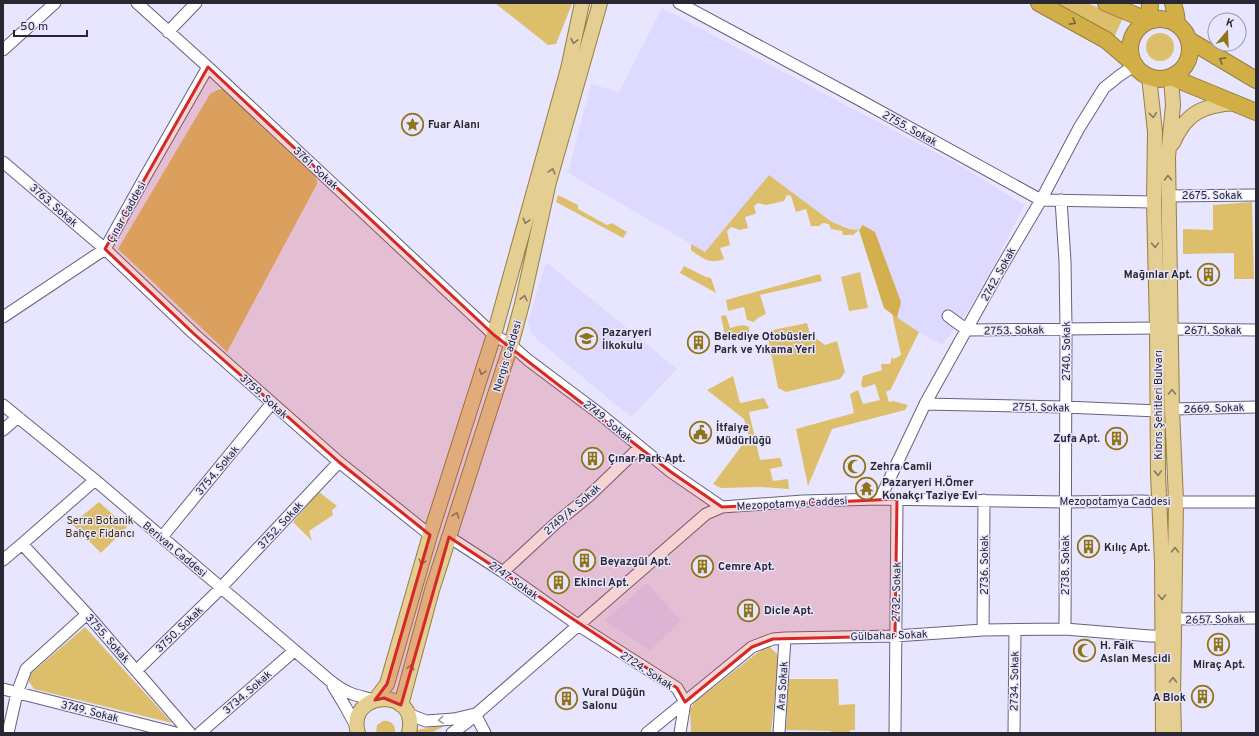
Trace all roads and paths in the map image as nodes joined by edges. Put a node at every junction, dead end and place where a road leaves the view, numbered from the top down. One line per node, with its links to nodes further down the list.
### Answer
1 (55, 3): 15 (street)
2 (137, 3): 13 (street, 3761. Sokak)
3 (196, 3): 13 (street)
4 (582, 3): 37 (main road, Nergis Caddesi, one-way to 37)
5 (600, 3): 38 (main road, Nergis Caddesi, one-way to 5)
6 (679, 3): 27 (street, 2755. Sokak)
7 (1039, 3): 16 (highway, one-way to 16)
8 (1106, 3): 11 (highway)
9 (1150, 3): 11 (highway)
10 (1173, 3): 12 (highway)
11 (1149, 21): 12 (highway); 16 (highway)
12 (1177, 24): 14 (highway)
13 (168, 32): 17 (street, 3761. Sokak)
14 (1189, 40): 19 (highway); 20 (highway, one-way to 14)
15 (3, 50)
16 (1136, 65): 18 (highway); 27 (street, 2742. Sokak)
17 (208, 68): 30 (street, Çınar Caddesi); 37 (street, 3761. Sokak)
18 (1149, 76): 19 (highway); 29 (main road, Kıbrıs Şehitleri Bulvarı, one-way to 29)
19 (1171, 77): 21 (highway); 23 (main road, Kıbrıs Şehitleri Bulvarı)
20 (1256, 80)
21 (1236, 103): 22 (highway); 23 (main road)
22 (1256, 112)
23 (1168, 157): 26 (main road, Kıbrıs Şehitleri Bulvarı, one-way to 23)
24 (3, 162): 30 (street, 3763. Sokak)
25 (1256, 195): 26 (street, 2675. Sokak)
26 (1168, 196): 34 (main road, Kıbrıs Şehitleri Bulvarı)
27 (1041, 200): 28 (street, 2755. Sokak); 35 (street, 2742. Sokak)
28 (1061, 200): 29 (street, 2755. Sokak); 33 (street, 2740. Sokak)
29 (1154, 202): 34 (main road, Kıbrıs Şehitleri Bulvarı, one-way to 34)
30 (105, 249): 32 (street, Çınar Caddesi); 39 (street, 3759. Sokak)
31 (948, 316): 35 (street)
32 (3, 317)
33 (1066, 329): 34 (street, 2753. Sokak); 35 (street, 2753. Sokak); 42 (street, 2740. Sokak)
34 (1164, 329): 36 (street, 2671. Sokak); 44 (main road, Kıbrıs Şehitleri Bulvarı, one-way to 34); 45 (main road, Kıbrıs Şehitleri Bulvarı)
35 (967, 330): 40 (street, 2742. Sokak)
36 (1256, 330)
37 (494, 334): 38 (street, 2749. Sokak); 59 (main road, Nergis Caddesi, one-way to 59)
38 (511, 345): 48 (street, 2749. Sokak); 61 (main road, Nergis Caddesi, one-way to 38)
39 (272, 403): 49 (street, 3759. Sokak); 60 (street, 3754. Sokak)
40 (925, 404): 42 (street, 2751. Sokak); 51 (street, 2742. Sokak)
41 (3, 405): 46 (street, Berivan Caddesi)
42 (1065, 407): 45 (street, 2751. Sokak); 55 (street, 2740. Sokak)
43 (1256, 407): 44 (street, 2669. Sokak)
44 (1172, 410): 54 (main road, Kıbrıs Şehitleri Bulvarı)
45 (1158, 411): 56 (main road, Kıbrıs Şehitleri Bulvarı, one-way to 56)
46 (18, 417): 47 (street); 50 (street, Berivan Caddesi)
47 (3, 430)
48 (640, 447): 58 (street, 2749. Sokak); 64 (street, 2749/A. Sokak)
49 (339, 462): 59 (street, 3759. Sokak); 65 (street, 3752. Sokak)
50 (95, 480): 60 (street, Berivan Caddesi); 62 (street)
51 (880, 499): 52 (street, Mezopotamya Caddesi); 58 (street, Mezopotamya Caddesi)
52 (897, 499): 53 (street, Mezopotamya Caddesi); 73 (street, 2732. Sokak)
53 (984, 500): 55 (street, Mezopotamya Caddesi); 71 (street, 2736. Sokak)
54 (1176, 501): 56 (street, Mezopotamya Caddesi); 57 (street, Mezopotamya Caddesi); 68 (main road, Kıbrıs Şehitleri Bulvarı, one-way to 54)
55 (1065, 502): 56 (street, Mezopotamya Caddesi); 70 (street, 2738. Sokak)
56 (1160, 502): 74 (main road, Kıbrıs Şehitleri Bulvarı, one-way to 74)
57 (1256, 502)
58 (722, 506): 69 (street, Mezopotamya Caddesi)
59 (430, 535): 81 (main road, Nergis Caddesi, one-way to 81)
60 (162, 537): 65 (street, Berivan Caddesi)
61 (449, 537): 64 (street, 2747. Sokak); 83 (main road, Nergis Caddesi, one-way to 61)
62 (22, 544): 63 (street); 66 (street, 3755. Sokak)
63 (3, 560)
64 (503, 572): 69 (street, 2747. Sokak)
65 (221, 587): 76 (street, Berivan Caddesi); 77 (street, 3750. Sokak)
66 (87, 614): 77 (street, 3755. Sokak); 80 (street)
67 (1256, 618): 68 (street, 2657. Sokak)
68 (1174, 619): 99 (main road, Kıbrıs Şehitleri Bulvarı, one-way to 68)
69 (578, 625): 82 (street, 2724. Sokak); 84 (street, Mezopotamya Caddesi)
70 (1065, 628): 72 (street, Gülbahar Sokak); 74 (street, Gülbahar Sokak)
71 (984, 630): 72 (street, Gülbahar Sokak); 73 (street, Gülbahar Sokak)
72 (1015, 630): 97 (street, 2734. Sokak)
73 (896, 636): 75 (street, Gülbahar Sokak); 96 (street, 2732. Sokak)
74 (1162, 636): 98 (main road, Kıbrıs Şehitleri Bulvarı)
75 (785, 638): 82 (street, Gülbahar Sokak); 95 (street, Ara Sokak)
76 (294, 651): 78 (street, Berivan Caddesi); 89 (street, 3734. Sokak)
77 (136, 671): 88 (street, 3755. Sokak)
78 (328, 679): 81 (street, Berivan Caddesi); 85 (street)
79 (3, 689): 80 (street, 3749. Sokak)
80 (17, 693): 86 (street); 87 (street, 3749. Sokak)
81 (375, 700): 83 (main road); 85 (main road, Nergis Caddesi)
82 (685, 702): 93 (street, Gülbahar Sokak); 94 (street)
83 (405, 709): 84 (street, Mezopotamya Caddesi, one-way to 83); 90 (main road, Nergis Caddesi)
84 (475, 714): 91 (street, Mezopotamya Caddesi); 92 (street)
85 (358, 731)
86 (8, 733)
87 (176, 733)
88 (190, 733)
89 (200, 733)
90 (409, 733)
91 (452, 733)
92 (485, 733)
93 (647, 733)
94 (680, 733)
95 (779, 733)
96 (895, 733)
97 (1014, 733)
98 (1163, 733)
99 (1174, 733)

